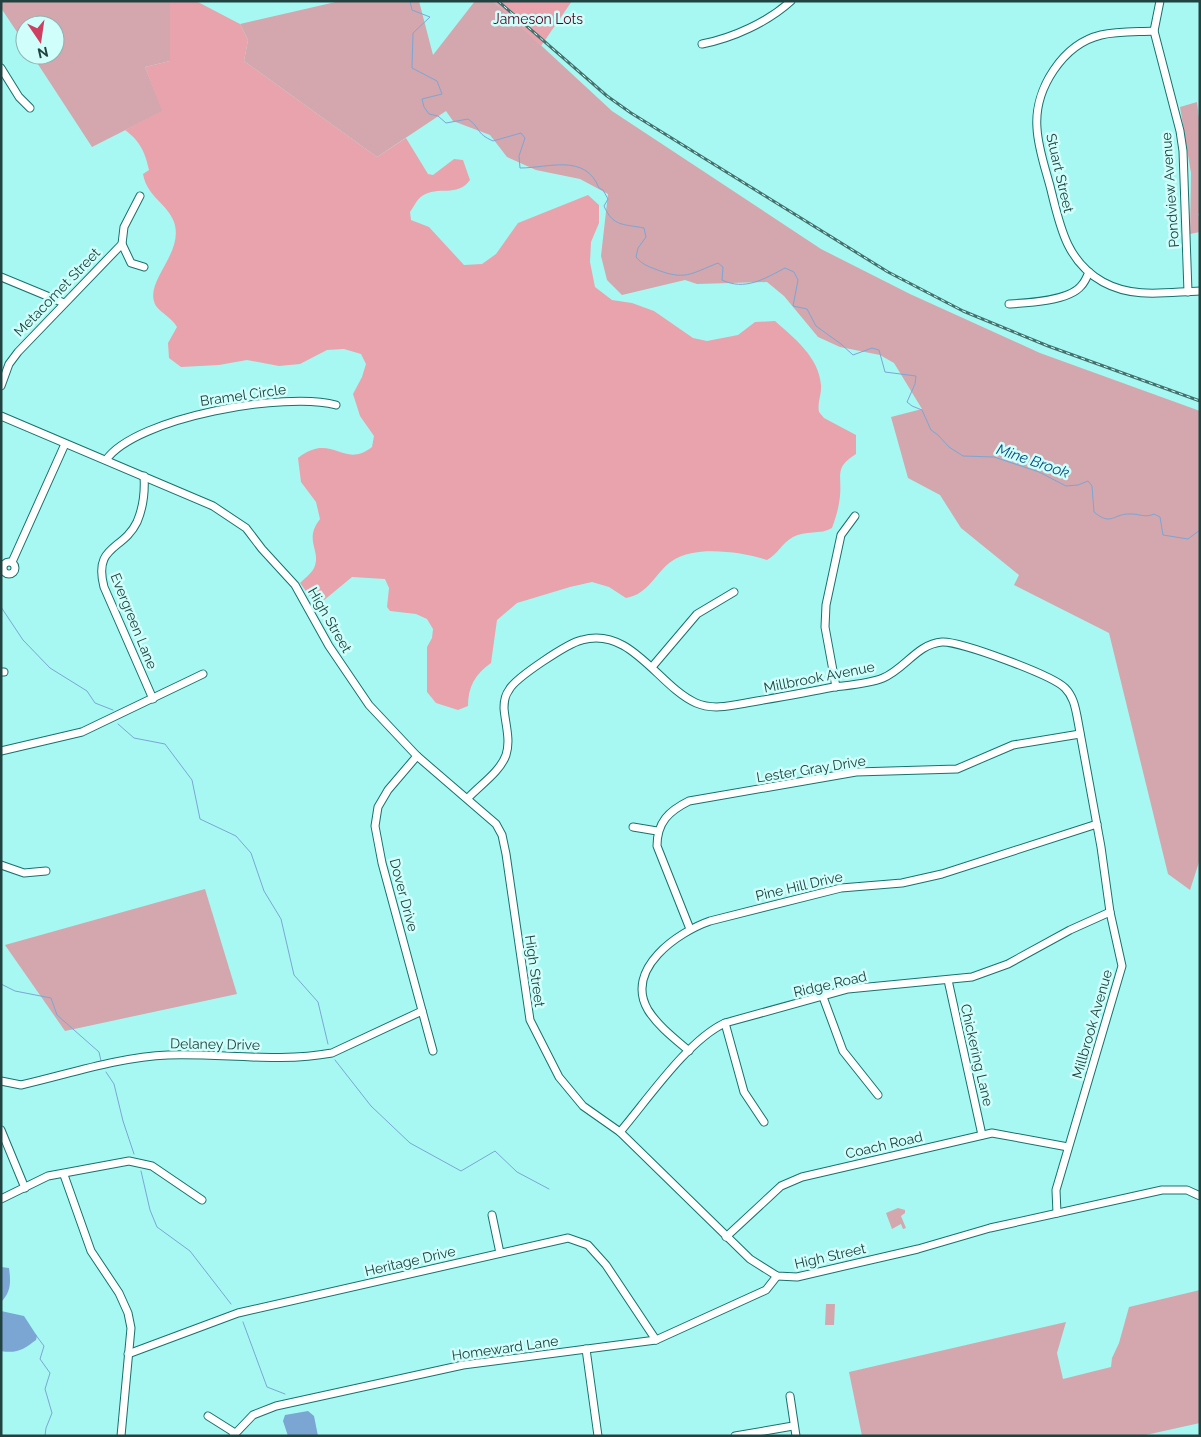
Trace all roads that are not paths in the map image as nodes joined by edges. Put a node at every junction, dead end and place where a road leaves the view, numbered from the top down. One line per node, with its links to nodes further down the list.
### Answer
1 (792, 1): 4 (street)
2 (1160, 1): 3 (street, Pondview Avenue)
3 (1154, 31): 10 (street, Stuart Street); 13 (street, Pondview Avenue)
4 (702, 44)
5 (1, 68): 6 (street)
6 (30, 108)
7 (140, 196): 8 (street)
8 (122, 244): 9 (street); 14 (street, Metacomet Street)
9 (144, 266)
10 (1089, 272): 13 (street, Stuart Street); 15 (street)
11 (1, 277): 14 (street)
12 (1200, 291): 13 (street, Stuart Street)
13 (1188, 292)
14 (64, 303): 16 (street, Metacomet Street)
15 (1009, 304)
16 (1, 386)
17 (336, 405): 20 (street, Bramel Circle)
18 (1, 416): 19 (street, High Street)
19 (65, 444): 20 (street, High Street); 23 (street)
20 (106, 460): 21 (street, High Street)
21 (144, 476): 28 (street, Evergreen Lane); 31 (street, High Street)
22 (855, 516): 27 (street)
23 (12, 562)
24 (734, 592): 25 (street)
25 (652, 667): 27 (street, Millbrook Avenue); 32 (street, Millbrook Avenue)
26 (203, 674): 28 (street)
27 (836, 687): 29 (street, Millbrook Avenue)
28 (153, 699): 30 (street)
29 (1080, 734): 33 (street, Millbrook Avenue); 35 (street, Lester Gray Drive)
30 (1, 750)
31 (417, 756): 32 (street, High Street); 42 (street, Dover Drive)
32 (468, 798): 50 (street, High Street)
33 (1097, 824): 38 (street, Millbrook Avenue); 39 (street, Pine Hill Drive)
34 (632, 827): 35 (street)
35 (657, 831): 39 (street)
36 (1, 866): 37 (street)
37 (46, 871)
38 (1110, 912): 40 (street, Ridge Road); 52 (street, Millbrook Avenue)
39 (690, 929): 45 (street, Pine Hill Drive)
40 (948, 980): 41 (street, Ridge Road); 51 (street, Chickering Lane)
41 (823, 997): 43 (street, Ridge Road); 47 (street)
42 (422, 1012): 44 (street, Dover Drive); 46 (street, Delaney Drive)
43 (725, 1023): 45 (street, Ridge Road); 48 (street)
44 (433, 1051)
45 (689, 1051): 50 (street, Ridge Road)
46 (2, 1083)
47 (878, 1095)
48 (764, 1122)
49 (1, 1130): 54 (street)
50 (620, 1132): 60 (street, High Street)
51 (982, 1135): 52 (street, Coach Road); 60 (street, Coach Road)
52 (1068, 1147): 58 (street, Millbrook Avenue)
53 (64, 1175): 54 (street); 57 (street); 65 (street)
54 (25, 1188): 56 (street)
55 (1200, 1196): 58 (street, High Street)
56 (1, 1199)
57 (202, 1200)
58 (1057, 1213): 62 (street, High Street)
59 (492, 1216): 61 (street)
60 (726, 1237): 62 (street, High Street)
61 (500, 1253): 63 (street, Heritage Drive); 65 (street, Heritage Drive)
62 (777, 1276): 63 (street, Homeward Lane)
63 (656, 1340): 64 (street, Homeward Lane)
64 (586, 1349): 69 (street, Homeward Lane); 71 (street)
65 (128, 1354): 70 (street)
66 (790, 1396): 68 (street)
67 (208, 1416): 69 (street)
68 (793, 1426): 72 (street); 73 (street)
69 (234, 1434)
70 (121, 1436)
71 (598, 1436)
72 (735, 1436)
73 (796, 1436)

